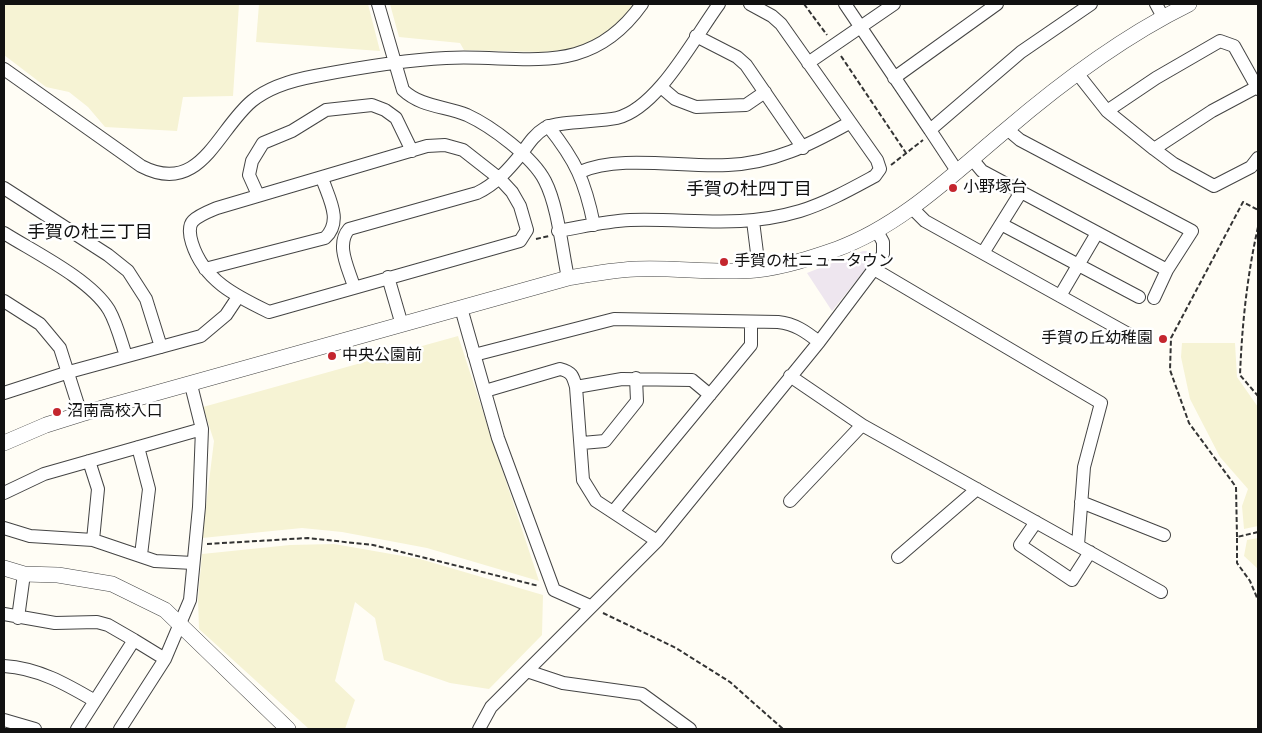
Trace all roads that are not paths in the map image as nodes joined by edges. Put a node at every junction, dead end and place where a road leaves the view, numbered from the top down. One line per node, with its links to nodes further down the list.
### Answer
1 (378, 4): 14 (street)
2 (642, 4): 14 (street)
3 (719, 4): 12 (street)
4 (750, 4): 13 (street)
5 (845, 4): 11 (street)
6 (894, 4): 11 (street)
7 (997, 4): 17 (street)
8 (1088, 4): 25 (street)
9 (1189, 4): 10 (street)
10 (1159, 10): 16 (street)
11 (859, 28): 13 (street); 17 (street)
12 (696, 36): 18 (street); 20 (street)
13 (808, 63): 22 (street)
14 (394, 64): 15 (street); 29 (street)
15 (4, 69)
16 (1077, 73): 21 (street); 24 (street)
17 (894, 78): 25 (street)
18 (661, 87): 20 (street); 23 (street)
19 (1258, 88): 21 (street); 27 (street)
20 (764, 92): 26 (street)
21 (1107, 110): 27 (street)
22 (849, 123): 26 (street); 40 (street)
23 (548, 126): 29 (street); 33 (street)
24 (1007, 129): 31 (street); 52 (street)
25 (930, 130): 32 (street)
26 (803, 148): 33 (street)
27 (1154, 148): 30 (street)
28 (412, 151): 34 (street); 35 (street); 38 (street)
29 (521, 153): 35 (street); 43 (street)
30 (1258, 158)
31 (972, 159): 32 (street); 37 (street)
32 (957, 171): 39 (street)
33 (580, 172): 42 (street)
34 (322, 178): 38 (street); 51 (street)
35 (500, 179): 53 (street); 55 (street)
36 (4, 188): 66 (street)
37 (1020, 192): 41 (street); 46 (street)
38 (258, 195): 51 (street)
39 (912, 208): 44 (street); 47 (street)
40 (753, 221): 42 (street); 49 (street)
41 (1001, 224): 47 (street); 48 (street)
42 (594, 225): 43 (street)
43 (558, 231): 54 (street)
44 (877, 231): 49 (street); 50 (street)
45 (4, 233): 68 (street)
46 (1097, 233): 48 (street); 52 (street)
47 (983, 253): 56 (street)
48 (1078, 265): 56 (street); 58 (street)
49 (758, 269): 54 (street)
50 (874, 269): 65 (street); 87 (street)
51 (205, 270): 57 (street)
52 (1167, 270): 59 (street)
53 (388, 277): 55 (street); 63 (street)
54 (568, 278): 61 (street)
55 (354, 287): 57 (street)
56 (1060, 296): 64 (street)
57 (238, 297): 66 (street)
58 (1139, 297)
59 (1154, 298)
60 (4, 301): 69 (street)
61 (460, 308): 63 (street); 67 (street)
62 (751, 322): 65 (street); 67 (street); 76 (street)
63 (402, 325): 72 (street)
64 (1132, 336)
65 (818, 342): 70 (street)
66 (161, 347): 68 (street)
67 (474, 355): 75 (street)
68 (126, 356): 69 (street)
69 (69, 372): 74 (street); 77 (street)
70 (790, 376): 78 (street); 93 (street)
71 (636, 378): 73 (street); 76 (street); 81 (street)
72 (191, 385): 77 (street); 79 (street)
73 (576, 388): 75 (street); 81 (street)
74 (5, 391)
75 (485, 391): 102 (street)
76 (710, 395): 88 (street)
77 (81, 414): 80 (street)
78 (862, 425): 84 (street); 86 (street)
79 (202, 430): 82 (street); 98 (street)
80 (4, 443)
81 (582, 443): 88 (street)
82 (138, 447): 83 (street); 96 (street)
83 (89, 461): 85 (street); 92 (street)
84 (977, 489): 89 (street); 97 (street)
85 (4, 493)
86 (790, 501)
87 (1081, 502): 91 (street); 94 (street)
88 (613, 512): 93 (street)
89 (1036, 522): 94 (street); 95 (street)
90 (5, 533): 92 (street)
91 (1164, 535)
92 (94, 540): 96 (street)
93 (657, 541): 102 (street)
94 (1078, 545): 95 (street)
95 (1090, 552): 101 (street)
96 (141, 555): 98 (street)
97 (898, 558)
98 (193, 564): 105 (street)
99 (4, 568): 100 (street)
100 (24, 574): 104 (street); 105 (street)
101 (1161, 592)
102 (590, 606): 109 (street)
103 (4, 614): 104 (street)
104 (18, 618): 106 (street)
105 (180, 623): 107 (street); 115 (street)
106 (134, 640): 107 (street); 110 (street)
107 (165, 659): 114 (street)
108 (4, 666): 110 (street)
109 (527, 671): 116 (street); 117 (street)
110 (95, 700): 113 (street)
111 (4, 720): 112 (street)
112 (35, 729)
113 (77, 729)
114 (120, 729)
115 (288, 729)
116 (479, 729)
117 (690, 729)

